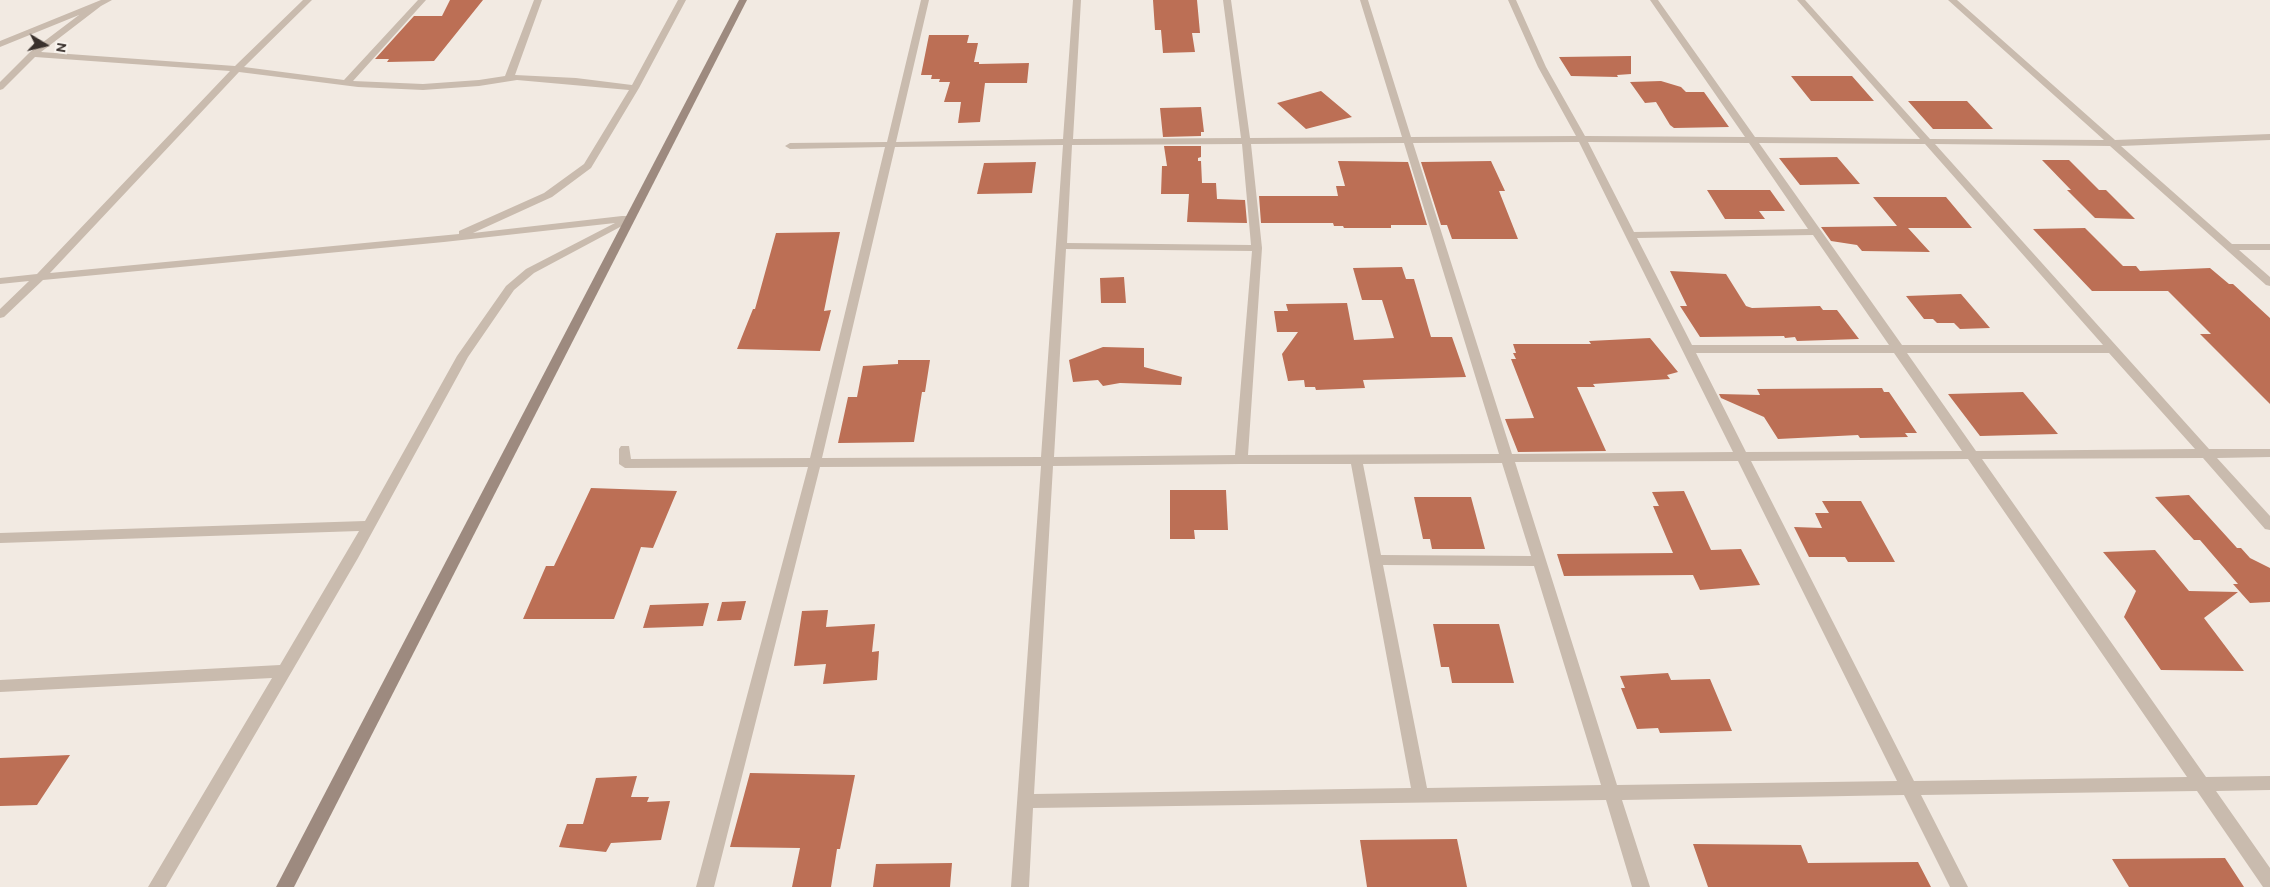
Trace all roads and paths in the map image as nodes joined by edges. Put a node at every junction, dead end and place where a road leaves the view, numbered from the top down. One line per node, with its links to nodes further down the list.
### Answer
1 (108, 0): 15 (street)
2 (308, 0): 19 (street)
3 (422, 0): 21 (street)
4 (538, 0): 20 (street)
5 (669, 0): 16 (street)
6 (742, 0): 34 (street)
7 (925, 0): 32 (street)
8 (1078, 0): 28 (street)
9 (1227, 0): 27 (street)
10 (1364, 0): 26 (street)
11 (1512, 0): 25 (street)
12 (1654, 0): 29 (street)
13 (1801, 0): 30 (street)
14 (1952, 0): 31 (street)
15 (98, 4): 17 (street); 18 (street)
16 (680, 4): 23 (street)
17 (0, 44)
18 (33, 54): 19 (street); 22 (street)
19 (237, 69): 21 (street); 42 (street)
20 (509, 78): 21 (street); 23 (street)
21 (347, 82)
22 (0, 87)
23 (635, 88): 37 (street)
24 (2270, 137): 31 (street)
25 (1582, 139): 26 (street); 29 (street); 36 (street)
26 (1408, 140): 27 (street); 54 (street)
27 (1246, 141): 28 (street); 41 (street)
28 (1068, 142): 32 (street); 38 (street)
29 (1754, 142): 30 (street); 35 (street)
30 (1929, 143): 31 (street); 48 (street)
31 (2114, 144): 40 (street)
32 (891, 145): 33 (street); 58 (street)
33 (790, 146)
34 (630, 219): 37 (street); 60 (street); 74 (street)
35 (1817, 232): 36 (street); 47 (street)
36 (1630, 235): 46 (street)
37 (444, 239): 42 (street)
38 (1062, 246): 41 (street); 57 (street)
39 (2270, 246): 40 (street)
40 (2231, 247): 44 (street)
41 (1257, 248): 56 (street)
42 (41, 276): 43 (street); 45 (street)
43 (0, 281)
44 (2270, 283)
45 (0, 315)
46 (1688, 349): 47 (street); 53 (street)
47 (1898, 349): 48 (street); 52 (street)
48 (2113, 349): 50 (street)
49 (625, 449): 58 (street)
50 (2206, 453): 51 (street); 52 (street); 59 (street)
51 (2270, 453)
52 (1972, 455): 53 (street); 66 (street)
53 (1741, 457): 54 (street); 68 (street)
54 (1508, 458): 55 (street); 63 (street)
55 (1356, 459): 56 (street); 62 (street)
56 (1241, 460): 57 (street)
57 (1048, 461): 58 (street); 71 (street)
58 (815, 463): 75 (street)
59 (2270, 525)
60 (369, 526): 61 (street); 64 (street)
61 (0, 538)
62 (1376, 560): 63 (street); 70 (street)
63 (1540, 560): 69 (street)
64 (284, 671): 65 (street); 73 (street)
65 (0, 686)
66 (2202, 784): 67 (street); 68 (street); 72 (street)
67 (2270, 784)
68 (1908, 788): 69 (street); 78 (street)
69 (1613, 793): 70 (street); 77 (street)
70 (1420, 795): 71 (street)
71 (1026, 801): 76 (street)
72 (2270, 882)
73 (157, 887)
74 (285, 887)
75 (705, 887)
76 (1020, 887)
77 (1641, 887)
78 (1958, 887)

